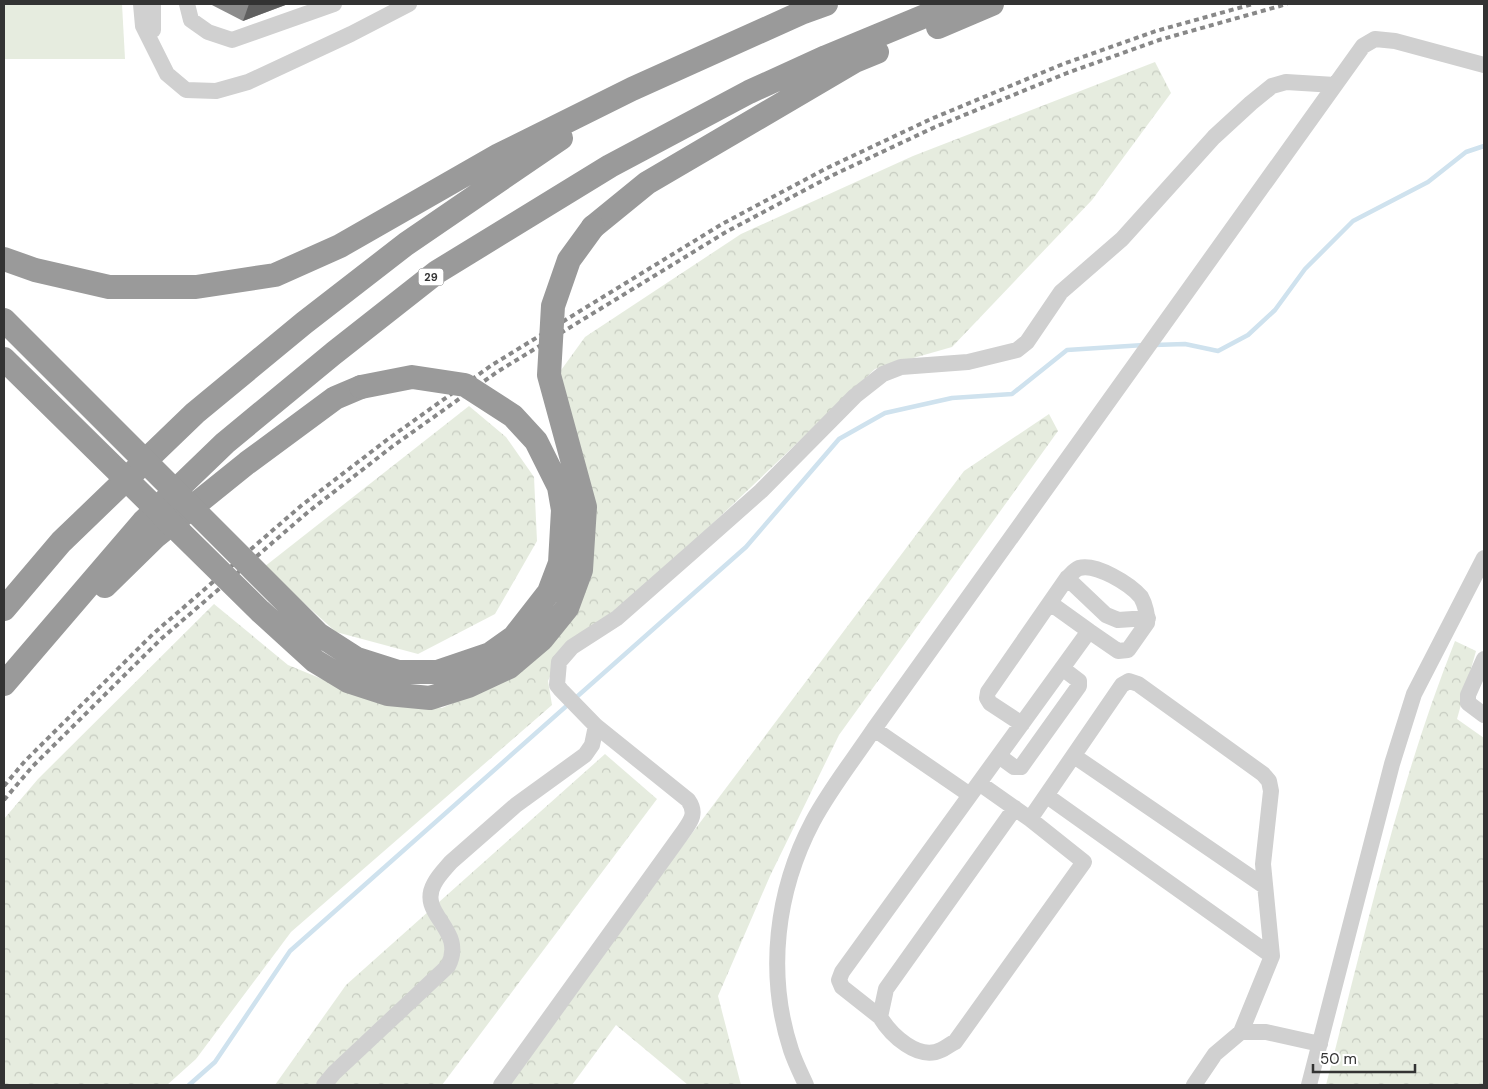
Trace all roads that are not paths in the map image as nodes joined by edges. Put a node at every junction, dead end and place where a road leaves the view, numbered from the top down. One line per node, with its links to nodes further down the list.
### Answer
1 (142, 4): 9 (street)
2 (153, 4): 9 (street)
3 (187, 4): 4 (street)
4 (334, 4)
5 (409, 4): 9 (street)
6 (826, 4): 12 (highway)
7 (954, 4): 24 (highway, 29)
8 (992, 4): 15 (highway, bridge)
9 (150, 40)
10 (1484, 65): 11 (street)
11 (1335, 85): 27 (street); 29 (street)
12 (632, 90): 13 (highway); 19 (highway)
13 (4, 259)
14 (4, 320): 25 (highway, bridge)
15 (4, 359)
16 (1484, 558): 40 (street)
17 (1067, 578): 18 (street); 20 (street); 20 (street)
18 (1050, 603): 21 (street); 28 (street)
19 (4, 609)
20 (1148, 618): 21 (street)
21 (1090, 631): 23 (street)
22 (1484, 659): 26 (street)
23 (1062, 668): 28 (street); 30 (street)
24 (4, 684)
25 (4, 690)
26 (1484, 715)
27 (593, 722): 41 (street); 42 (street)
28 (1022, 724): 30 (street)
29 (874, 729): 32 (street); 43 (street)
30 (999, 756): 32 (street)
31 (1074, 756): 33 (street); 36 (street); 36 (street)
32 (974, 789): 34 (street); 38 (street)
33 (1047, 796): 35 (street); 37 (street)
34 (1015, 808): 35 (street); 38 (street)
35 (1030, 819): 38 (street)
36 (1264, 886): 37 (street)
37 (1272, 956): 39 (street)
38 (880, 1017)
39 (1241, 1032): 40 (street); 44 (street)
40 (1320, 1044): 45 (street)
41 (324, 1085)
42 (500, 1085)
43 (806, 1085)
44 (1194, 1085)
45 (1309, 1085)

